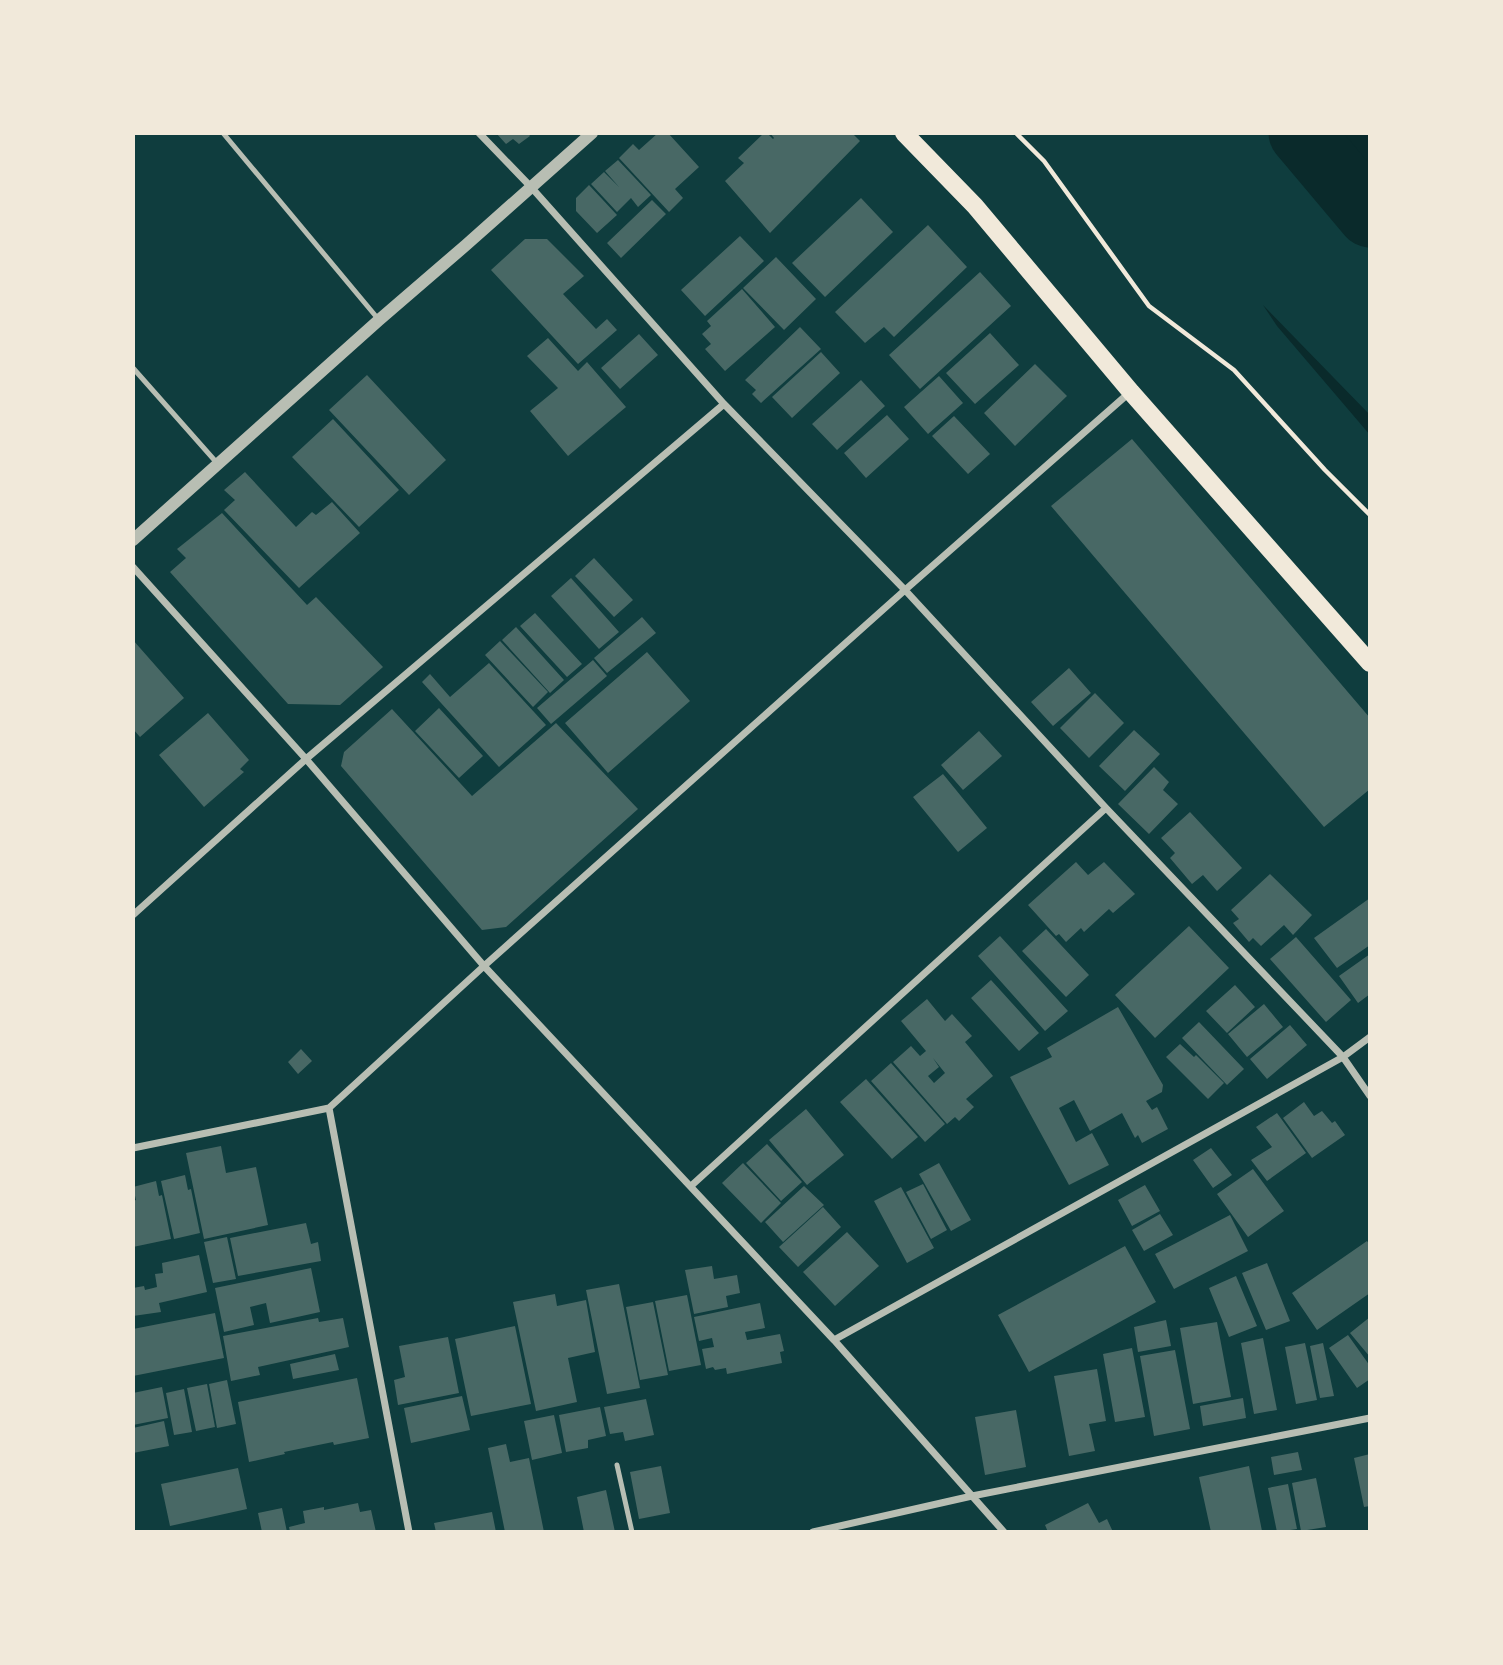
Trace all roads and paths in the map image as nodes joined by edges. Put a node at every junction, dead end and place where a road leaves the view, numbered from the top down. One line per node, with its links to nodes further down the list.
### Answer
1 (223, 133): 7 (lane)
2 (479, 133): 6 (street)
3 (592, 133): 6 (street)
4 (904, 133): 9 (main road)
5 (1016, 133): 12 (path)
6 (531, 187): 7 (street); 10 (street)
7 (379, 320): 11 (street)
8 (133, 368): 11 (lane)
9 (1130, 393): 15 (street); 16 (main road)
10 (724, 404): 15 (street); 17 (street)
11 (218, 464): 13 (street)
12 (1370, 515)
13 (133, 540)
14 (133, 567): 17 (street)
15 (905, 590): 18 (street); 20 (street)
16 (1370, 663)
17 (306, 760): 19 (street); 20 (street)
18 (1106, 808): 22 (street); 26 (street)
19 (133, 915)
20 (484, 966): 24 (street); 26 (street)
21 (1370, 1037): 22 (street)
22 (1343, 1057): 23 (street); 27 (street)
23 (1370, 1097)
24 (329, 1108): 25 (street); 31 (street)
25 (133, 1148)
26 (691, 1186): 27 (street)
27 (834, 1340): 30 (street)
28 (1370, 1418): 30 (street)
29 (617, 1465): 32 (lane)
30 (972, 1496): 33 (street); 34 (street)
31 (409, 1532)
32 (632, 1532)
33 (813, 1532)
34 (1004, 1532)

